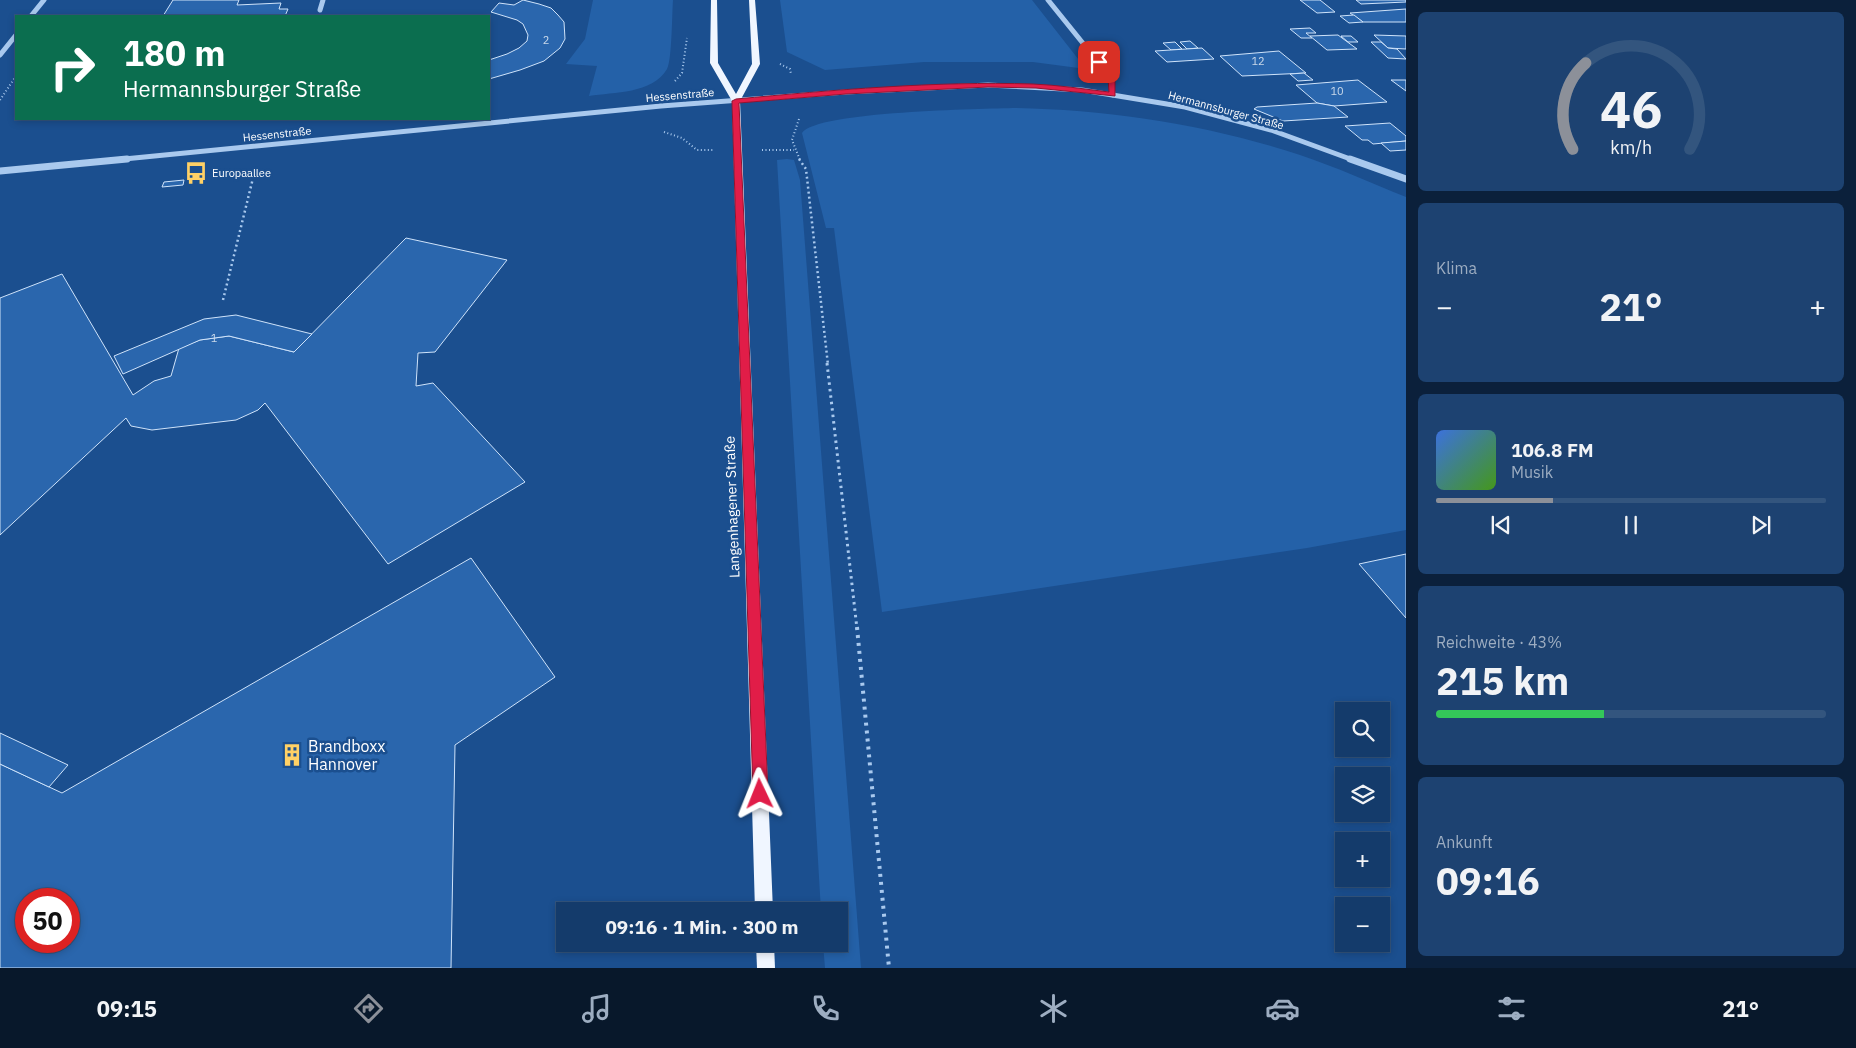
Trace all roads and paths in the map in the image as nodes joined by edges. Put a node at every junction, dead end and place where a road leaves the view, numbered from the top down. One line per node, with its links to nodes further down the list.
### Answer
1 (44, 0): 7 (street)
2 (323, 0): 6 (street)
3 (714, 0): 17 (main road, Langenhagener Straße)
4 (752, 0): 17 (main road)
5 (1048, 0): 15 (street)
6 (320, 10)
7 (32, 15)
8 (15, 37): 10 (street)
9 (686, 50): 14 (path)
10 (1, 55)
11 (782, 64): 12 (path)
12 (790, 69)
13 (15, 78): 16 (path)
14 (668, 84)
15 (1113, 95): 17 (street, Hermannsburger Straße); 21 (street, Hermannsburger Straße)
16 (0, 100)
17 (736, 101): 20 (street, Hessenstraße); 23 (main road, Langenhagener Straße)
18 (799, 122): 26 (path)
19 (256, 169): 22 (path)
20 (0, 172)
21 (1406, 179)
22 (222, 300)
23 (764, 902)
24 (765, 952): 25 (main road)
25 (766, 968)
26 (889, 968)

